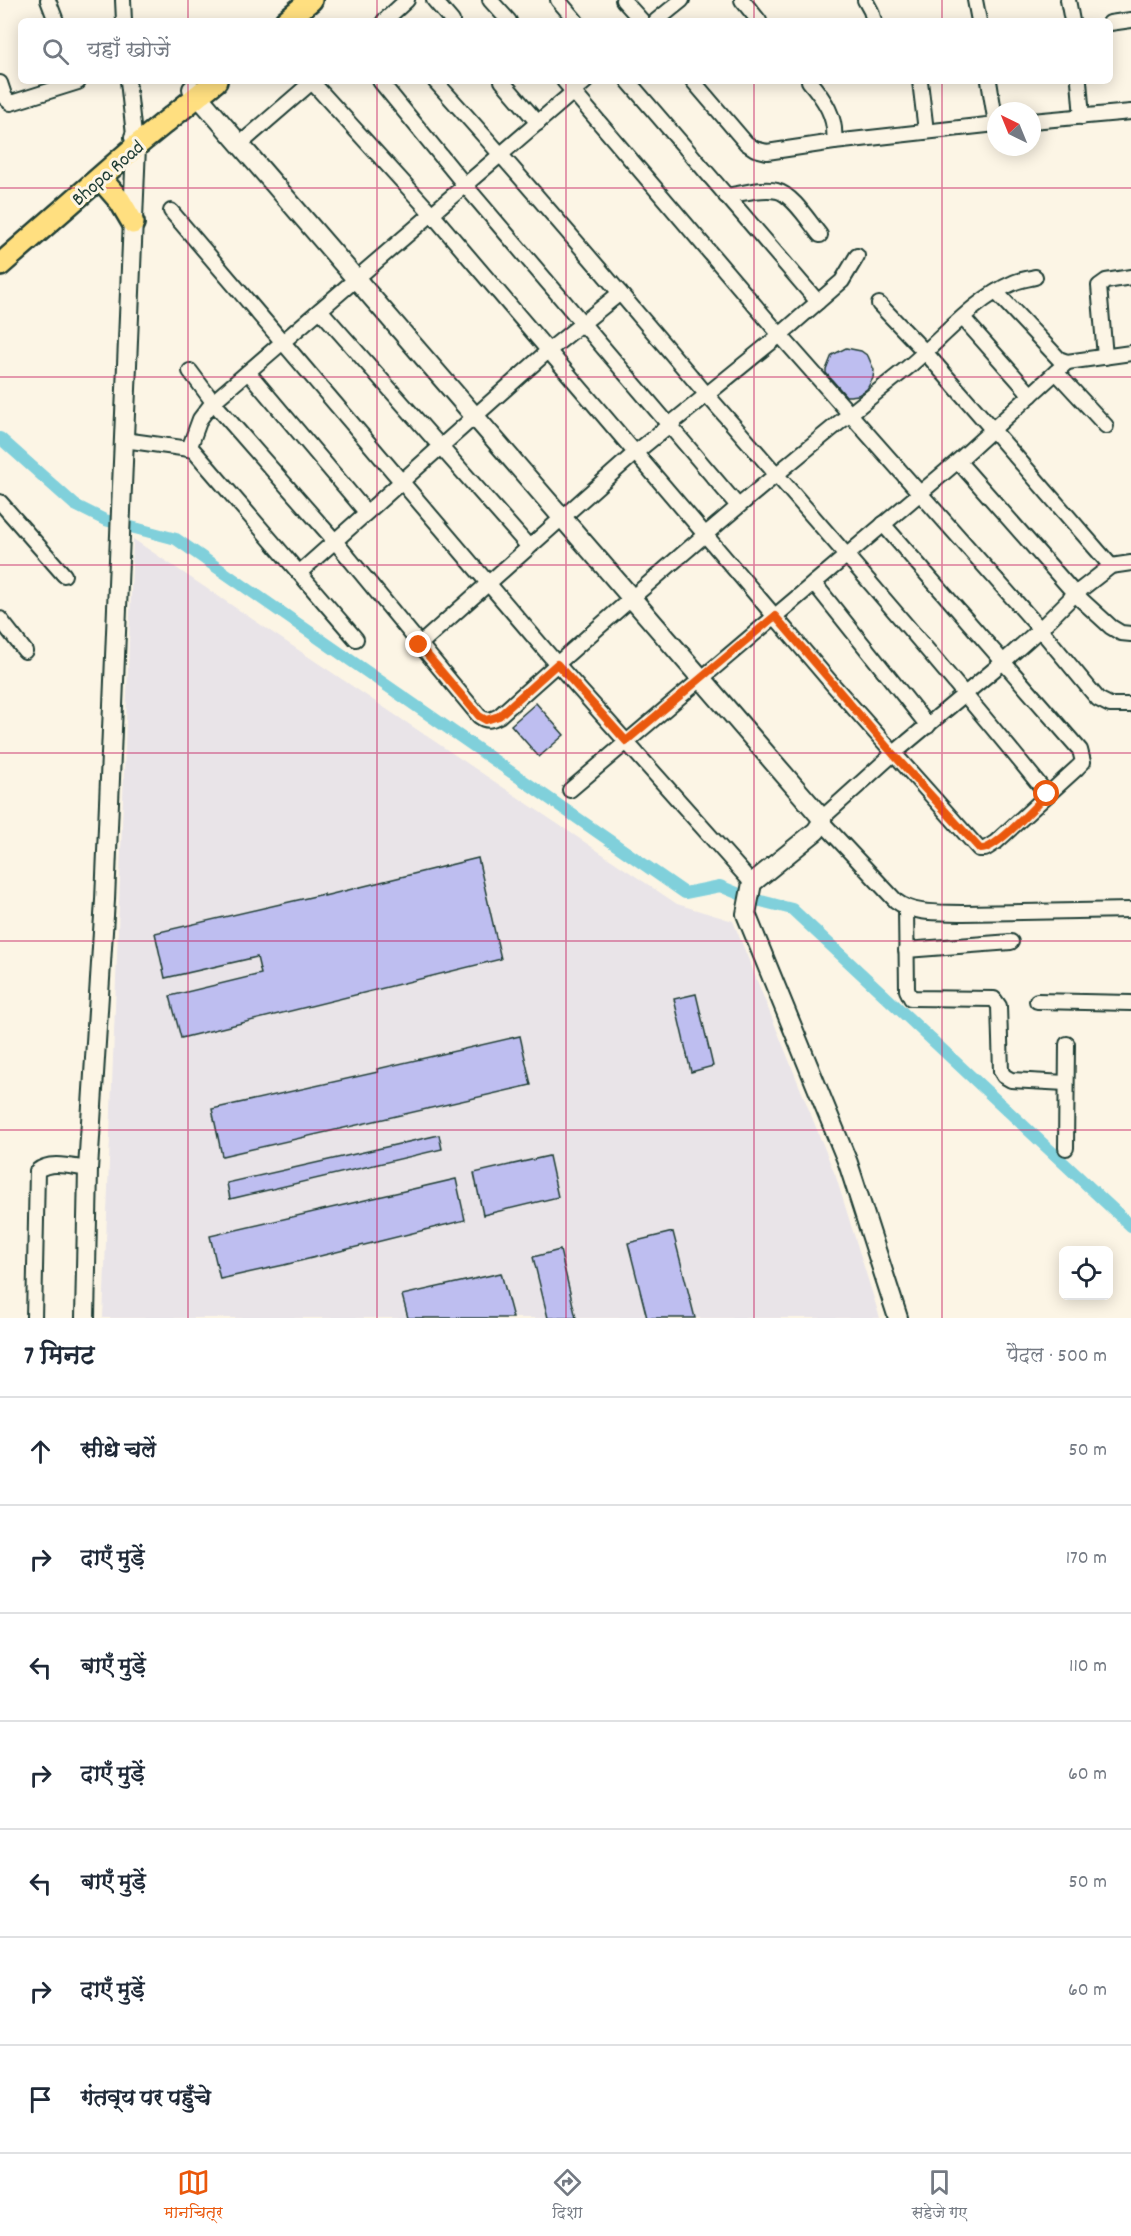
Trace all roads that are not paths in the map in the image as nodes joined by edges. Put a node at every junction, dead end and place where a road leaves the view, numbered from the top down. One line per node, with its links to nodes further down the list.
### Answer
1 (48, 0): 15 (street)
2 (123, 0): 16 (street)
3 (293, 0): 17 (main road)
4 (311, 0): 18 (main road)
5 (407, 0): 19 (street)
6 (434, 0): 20 (street)
7 (490, 0): 21 (street)
8 (558, 0): 22 (street)
9 (623, 0): 23 (street)
10 (682, 0): 24 (street)
11 (742, 0): 25 (street)
12 (865, 0): 26 (street)
13 (975, 0): 27 (street)
14 (1068, 0): 28 (street)
15 (55, 18)
16 (124, 18)
17 (272, 18)
18 (290, 18)
19 (387, 18)
20 (449, 18)
21 (506, 18)
22 (573, 18)
23 (639, 18)
24 (660, 18)
25 (757, 18)
26 (873, 18)
27 (978, 18)
28 (1071, 18)
29 (1131, 20): 30 (street)
30 (1113, 23)
31 (0, 82): 32 (street)
32 (70, 84)
33 (128, 84): 56 (street)
34 (310, 84): 58 (street)
35 (316, 84): 64 (street)
36 (382, 84): 61 (street)
37 (438, 84): 59 (street)
38 (505, 84): 53 (street)
39 (566, 84): 48 (street)
40 (582, 84): 48 (street)
41 (631, 84): 62 (street)
42 (695, 84): 57 (street)
43 (812, 84): 57 (street)
44 (920, 84): 55 (street)
45 (989, 84): 49 (street)
46 (1078, 84): 51 (street)
47 (197, 89): 56 (main road, Bhopa Road); 58 (main road)
48 (573, 92): 53 (street); 80 (street)
49 (992, 102)
50 (1131, 112): 51 (street)
51 (1082, 117): 52 (street)
52 (1041, 120)
53 (538, 123): 59 (street)
54 (987, 125): 55 (street)
55 (926, 131): 57 (street)
56 (135, 140): 60 (main road, Bhopa Road); 65 (main road); 67 (main road, Bhopa Road)
57 (834, 142)
58 (239, 146): 72 (main road)
59 (501, 153): 61 (street); 74 (street)
60 (100, 177): 65 (main road); 69 (main road, Bhopa Road)
61 (464, 184): 64 (street); 79 (street)
62 (726, 196): 66 (street); 75 (street)
63 (171, 211): 81 (street)
64 (432, 214): 72 (street); 82 (street)
65 (133, 223): 98 (main road)
66 (819, 235)
67 (0, 253)
68 (857, 256): 75 (street)
69 (0, 266)
70 (1035, 277): 73 (street)
71 (1131, 277): 85 (street)
72 (356, 280): 77 (street); 94 (main road)
73 (996, 291): 78 (street); 86 (street)
74 (620, 293): 79 (street); 90 (street)
75 (818, 302): 80 (street)
76 (879, 304): 83 (street)
77 (320, 310): 81 (street); 99 (street)
78 (963, 318): 83 (street); 91 (street)
79 (583, 323): 82 (street); 95 (street)
80 (780, 335): 90 (street); 93 (street)
81 (283, 342): 88 (street); 104 (street)
82 (548, 351): 94 (street); 101 (street)
83 (926, 353): 93 (street); 97 (street)
84 (1131, 353): 85 (street)
85 (1106, 357): 86 (street)
86 (1067, 362): 89 (street)
87 (190, 371): 92 (street)
88 (248, 372): 92 (street); 108 (street)
89 (1056, 372): 91 (street); 96 (street)
90 (708, 395): 95 (street); 103 (street)
91 (1031, 395): 97 (street)
92 (213, 402): 100 (street); 112 (street)
93 (850, 413): 103 (street); 105 (street)
94 (474, 417): 99 (street); 109 (main road)
95 (670, 424): 101 (street); 107 (street)
96 (1106, 426)
97 (994, 430): 102 (street); 116 (street)
98 (124, 440): 100 (street); 151 (main road)
99 (440, 446): 104 (street); 113 (street)
100 (189, 449): 117 (street)
101 (635, 453): 109 (street); 111 (street)
102 (958, 461): 105 (street); 121 (street)
103 (777, 474): 107 (street); 114 (street)
104 (401, 481): 108 (street); 119 (street)
105 (920, 493): 110 (street); 125 (street)
106 (0, 502): 118 (street)
107 (738, 506): 111 (street)
108 (366, 512): 112 (street)
109 (562, 518): 113 (street); 122 (main road)
110 (883, 525): 114 (street); 130 (street)
111 (706, 534): 122 (street); 123 (street)
112 (334, 540): 117 (street); 128 (street)
113 (529, 547): 119 (street)
114 (845, 556): 120 (street); 133 (street)
115 (1131, 563): 116 (street)
116 (1110, 566): 121 (street)
117 (299, 573): 127 (street)
118 (64, 575)
119 (488, 582): 128 (street); 131 (street)
120 (814, 583): 123 (street); 135 (street)
121 (1075, 594): 125 (street); 126 (street)
122 (632, 599): 131 (street); 132 (main road)
123 (775, 616): 132 (street); 137 (street)
124 (0, 619): 129 (street)
125 (1040, 629): 130 (street); 134 (street)
126 (1131, 634)
127 (356, 639)
128 (419, 645): 131 (street)
129 (25, 651)
130 (1002, 663): 133 (street); 139 (street)
131 (557, 664): 136 (street)
132 (700, 678): 136 (street); 140 (main road)
133 (966, 694): 135 (street); 139 (street)
134 (1131, 705)
135 (928, 726): 137 (street)
136 (626, 741): 138 (street); 141 (street)
137 (893, 754): 139 (street); 140 (street)
138 (570, 790)
139 (1047, 794)
140 (821, 820): 141 (main road); 142 (street)
141 (752, 883): 154 (main road)
142 (906, 908): 143 (street); 145 (street)
143 (1131, 910)
144 (1011, 942): 145 (street)
145 (906, 950): 149 (street)
146 (1037, 1001): 147 (street)
147 (1131, 1003)
148 (1067, 1044): 149 (street)
149 (1066, 1083): 150 (street)
150 (1066, 1148)
151 (88, 1169): 152 (street); 153 (main road)
152 (34, 1318)
153 (85, 1318)
154 (898, 1318)

